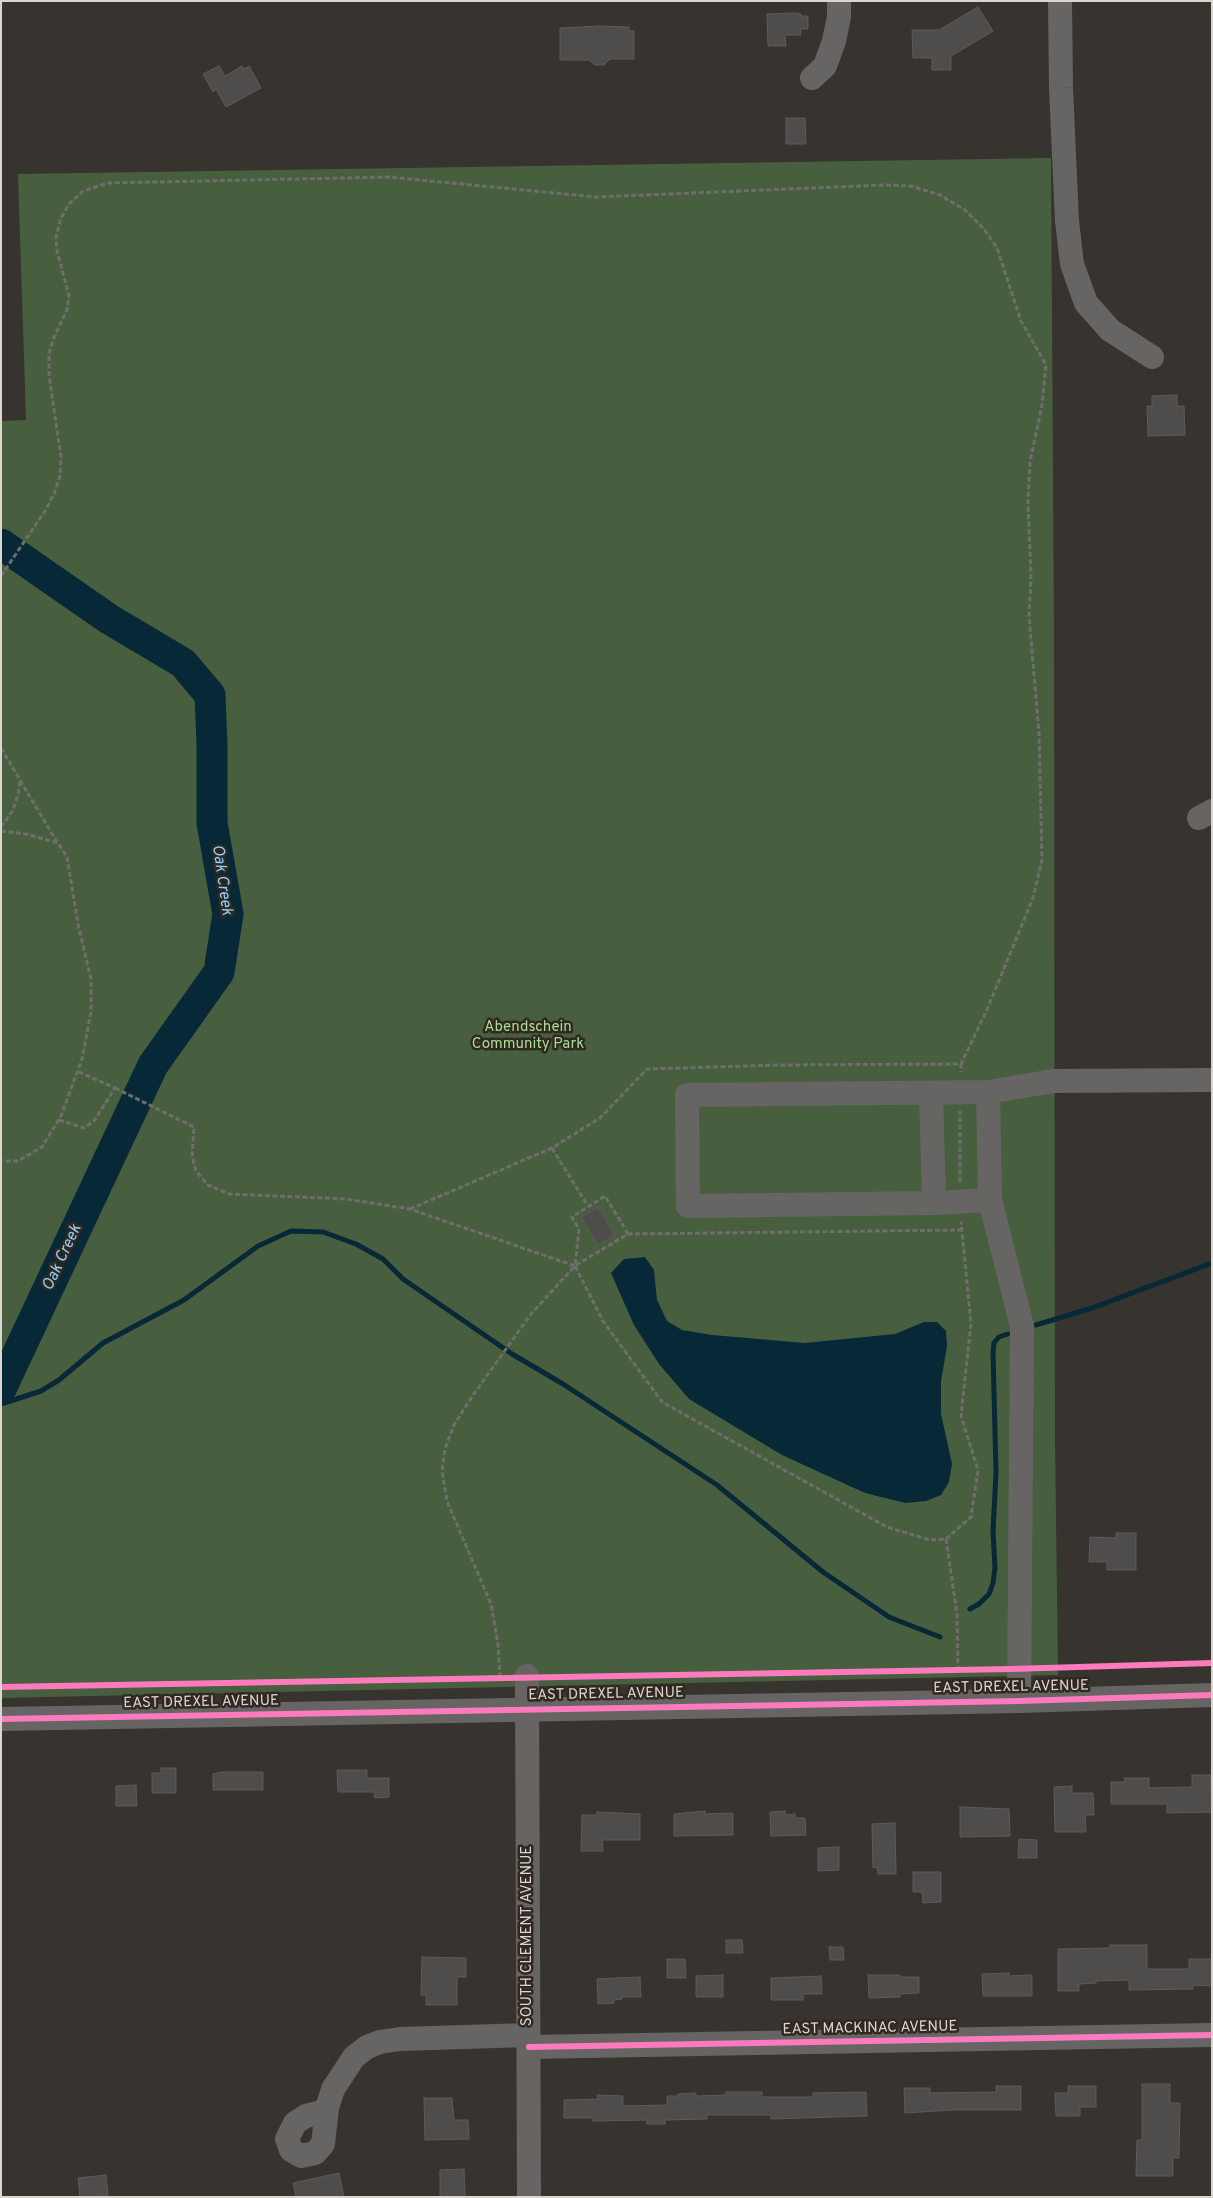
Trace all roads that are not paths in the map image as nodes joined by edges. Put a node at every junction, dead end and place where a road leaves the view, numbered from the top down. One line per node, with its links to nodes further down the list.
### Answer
1 (839, 1): 3 (street)
2 (1060, 1): 4 (street)
3 (812, 78)
4 (1152, 357)
5 (1212, 1080): 6 (street)
6 (988, 1092): 7 (street); 8 (street)
7 (931, 1093): 9 (street); 9 (street)
8 (990, 1200): 9 (street); 12 (street)
9 (934, 1203)
10 (526, 1676): 13 (street, SOUTH CLEMENT AVENUE)
11 (1212, 1695): 12 (street, EAST DREXEL AVENUE)
12 (1019, 1701): 13 (street, EAST DREXEL AVENUE)
13 (527, 1709): 14 (street, EAST DREXEL AVENUE); 16 (street, SOUTH CLEMENT AVENUE)
14 (1, 1719)
15 (1212, 2036): 16 (street, EAST MACKINAC AVENUE)
16 (528, 2041): 17 (street, EAST MACKINAC AVENUE); 18 (street, SOUTH CLEMENT AVENUE)
17 (326, 2111)
18 (529, 2197)

